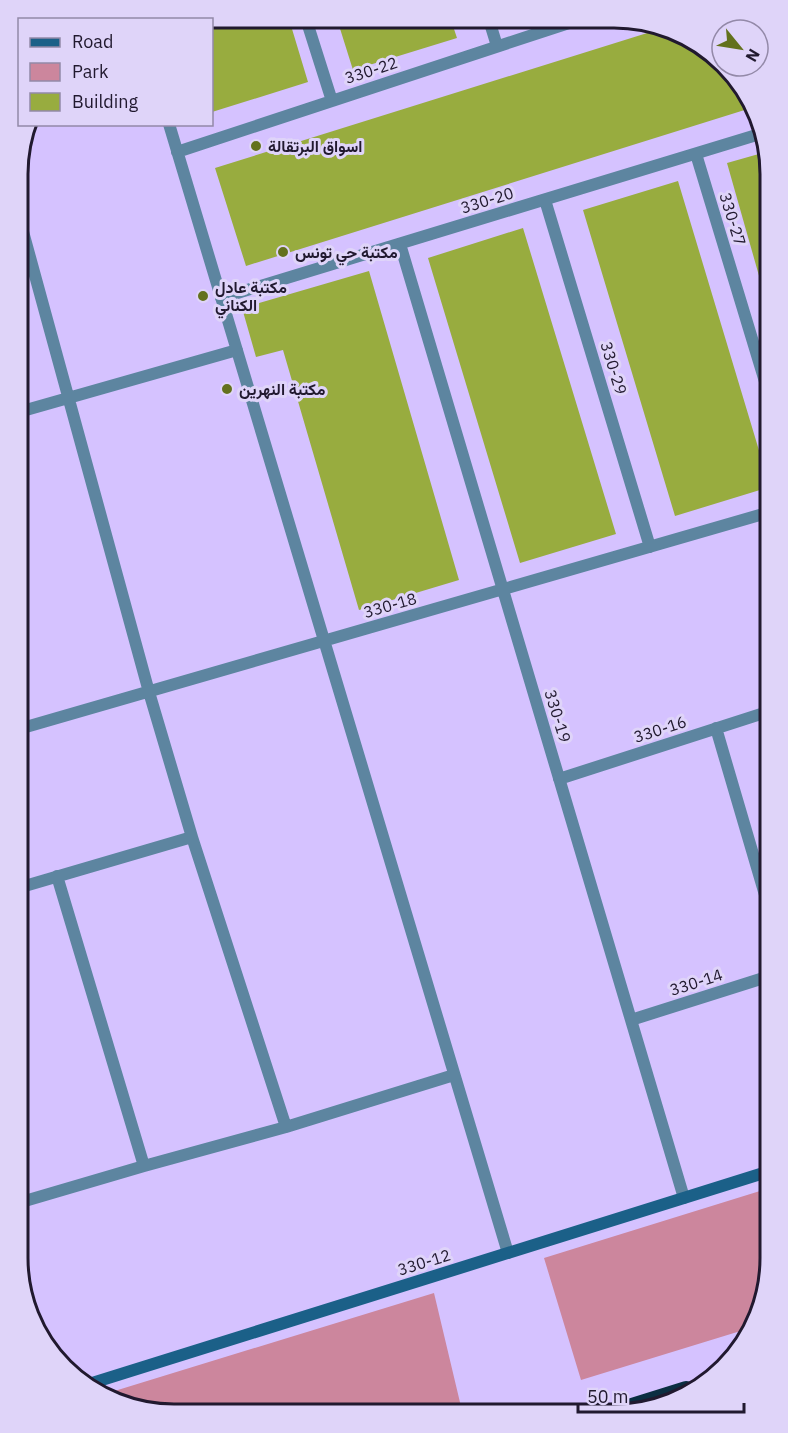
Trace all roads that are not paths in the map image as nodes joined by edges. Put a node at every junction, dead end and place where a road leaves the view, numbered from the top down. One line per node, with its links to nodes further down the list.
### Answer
1 (309, 28): 5 (street)
2 (491, 28): 4 (street)
3 (553, 28): 4 (street, 330-22)
4 (497, 46): 5 (street, 330-22)
5 (332, 101): 8 (street, 330-22)
6 (170, 126): 8 (street)
7 (754, 136): 9 (street, 330-20)
8 (177, 152): 13 (street)
9 (696, 154): 10 (street, 330-20); 15 (street, 330-27)
10 (546, 200): 11 (street, 330-20); 19 (street, 330-29)
11 (400, 244): 13 (street, 330-20); 20 (street, 330-19)
12 (28, 251): 16 (street)
13 (221, 298): 14 (street)
14 (237, 350): 16 (street); 21 (street)
15 (760, 364)
16 (68, 398): 17 (street); 22 (street)
17 (28, 409)
18 (760, 515): 19 (street, 330-18)
19 (650, 547): 20 (street, 330-18)
20 (503, 589): 21 (street, 330-18); 26 (street, 330-19)
21 (324, 641): 22 (street, 330-18); 33 (street)
22 (149, 692): 24 (street, 330-18); 27 (street)
23 (760, 714): 25 (street, 330-16)
24 (28, 726)
25 (716, 728): 26 (street, 330-16); 29 (street)
26 (560, 779): 32 (street, 330-19)
27 (192, 837): 28 (street); 34 (street)
28 (57, 876): 30 (street); 35 (street)
29 (759, 876)
30 (28, 885)
31 (759, 979): 32 (street, 330-14)
32 (631, 1020): 37 (street, 330-19)
33 (454, 1075): 34 (street); 39 (street)
34 (286, 1127): 35 (street)
35 (144, 1166): 38 (street)
36 (759, 1174): 37 (street, 330-12)
37 (684, 1197): 39 (street, 330-12)
38 (28, 1200)
39 (508, 1253): 40 (street, 330-12)
40 (96, 1382)

